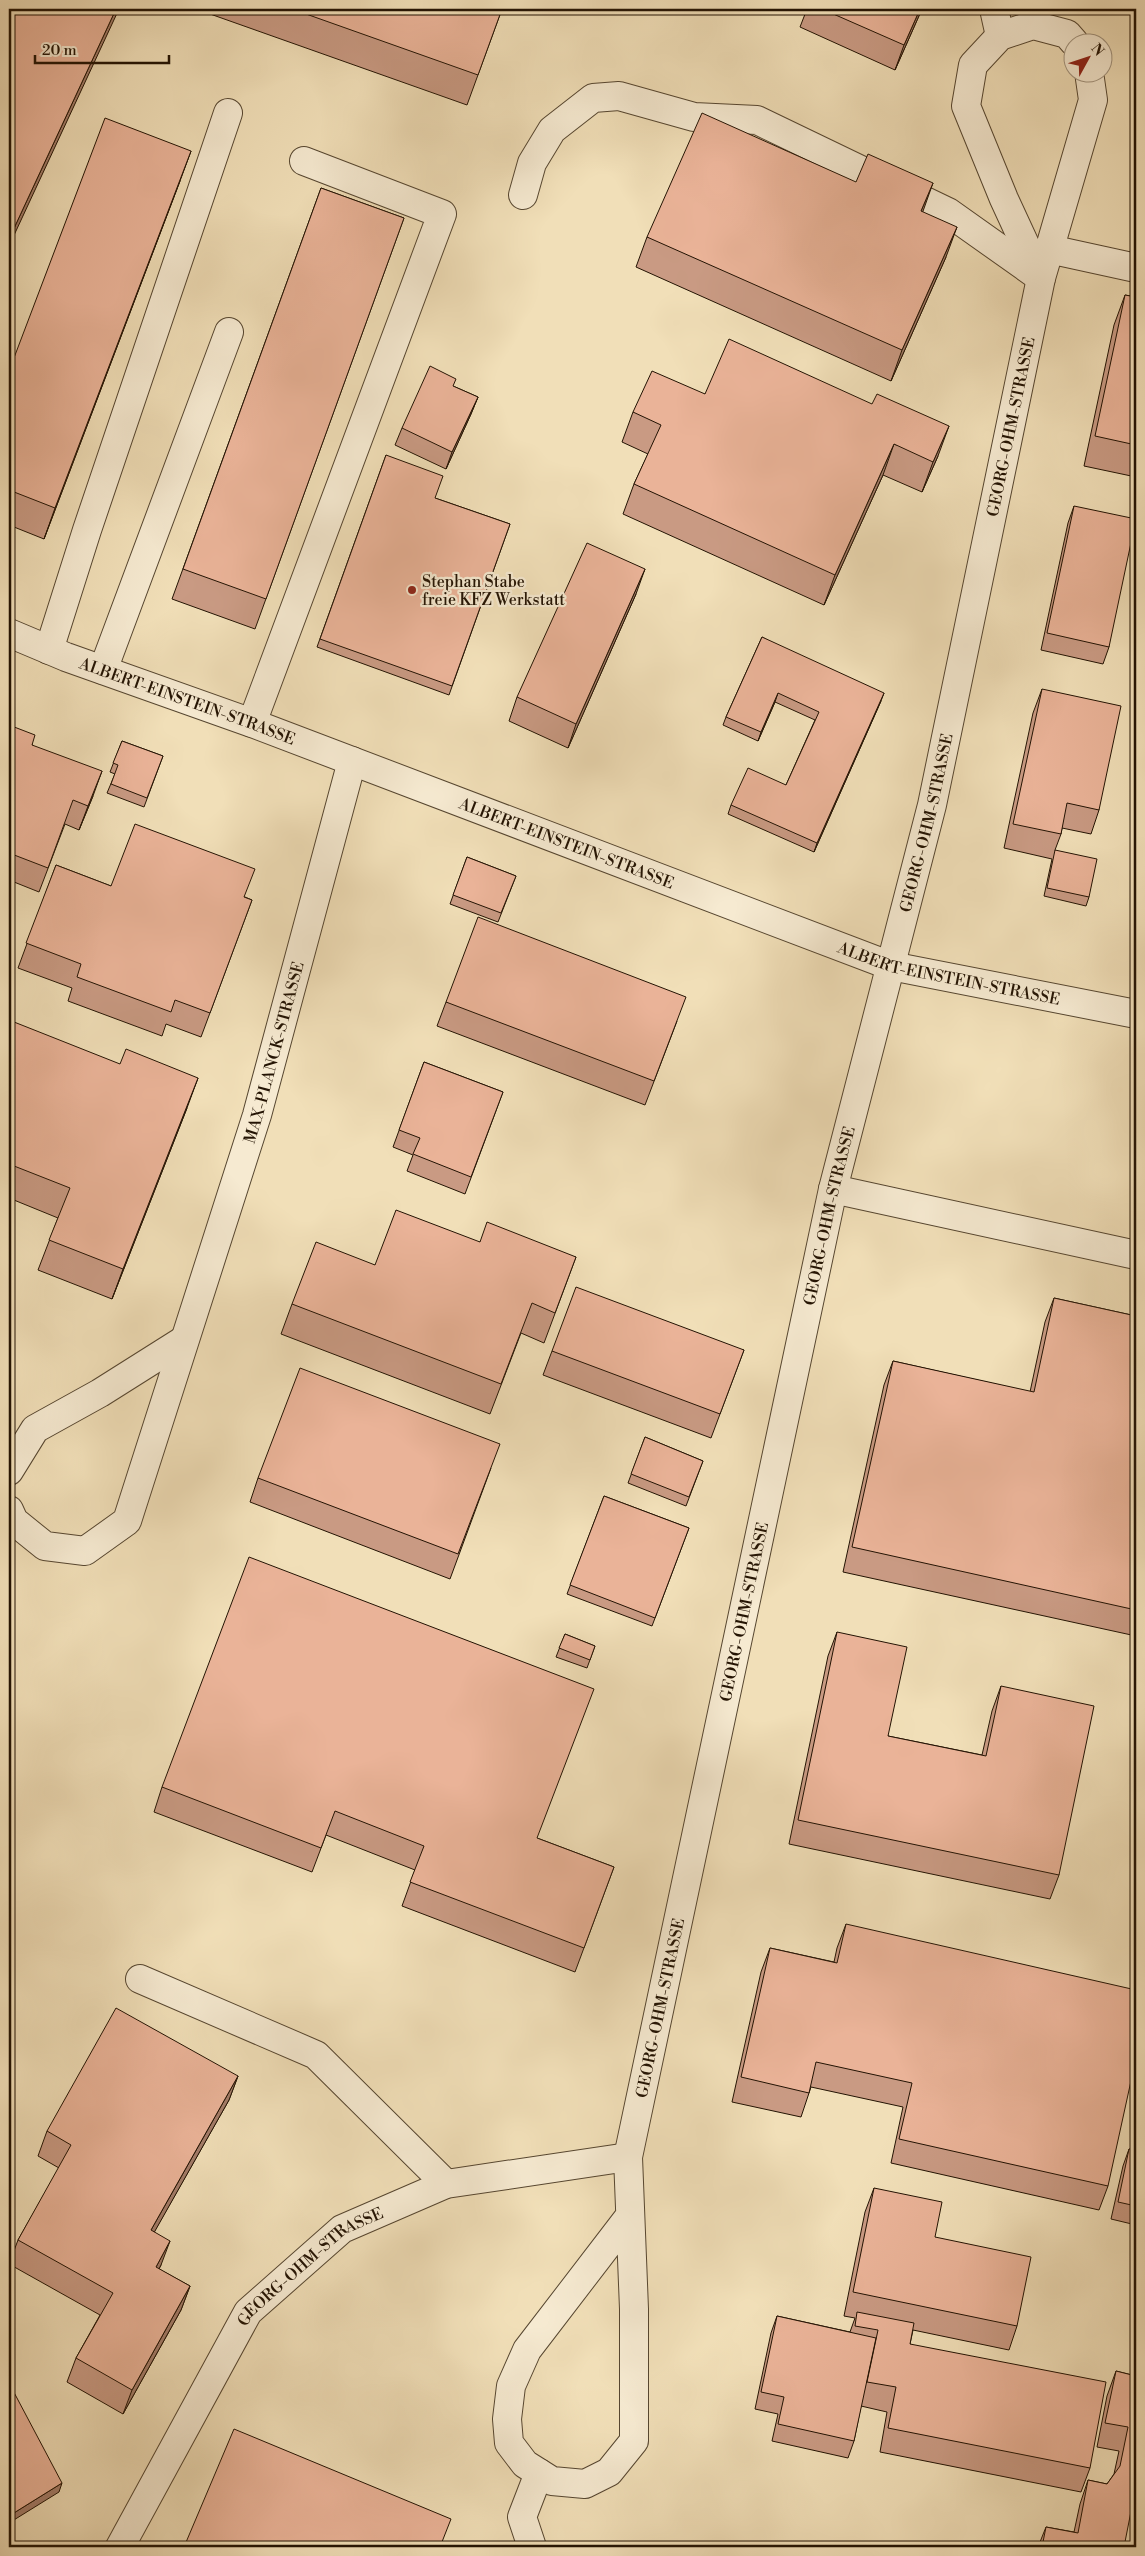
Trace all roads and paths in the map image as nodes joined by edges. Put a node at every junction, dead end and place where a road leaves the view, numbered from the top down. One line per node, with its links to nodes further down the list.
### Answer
1 (994, 9): 3 (street)
2 (1062, 33): 3 (street)
3 (1000, 36): 10 (street)
4 (1090, 82): 8 (street, GEORG-OHM-STRASSE)
5 (228, 113): 13 (street)
6 (304, 160): 15 (street)
7 (524, 195): 10 (street)
8 (1049, 249): 9 (street); 10 (street, GEORG-OHM-STRASSE)
9 (1136, 268)
10 (1041, 278): 17 (street, GEORG-OHM-STRASSE)
11 (229, 332): 14 (street)
12 (9, 633): 13 (street, ALBERT-EINSTEIN-STRASSE)
13 (50, 650): 14 (street, ALBERT-EINSTEIN-STRASSE)
14 (103, 670): 15 (street, ALBERT-EINSTEIN-STRASSE)
15 (252, 723): 16 (street, ALBERT-EINSTEIN-STRASSE)
16 (352, 761): 17 (street, ALBERT-EINSTEIN-STRASSE); 21 (street, MAX-PLANCK-STRASSE)
17 (892, 966): 18 (street, ALBERT-EINSTEIN-STRASSE); 19 (street, GEORG-OHM-STRASSE)
18 (1136, 1014)
19 (832, 1188): 20 (street); 25 (street, GEORG-OHM-STRASSE)
20 (1136, 1255)
21 (184, 1340): 22 (street); 23 (street, MAX-PLANCK-STRASSE)
22 (9, 1471)
23 (11, 1518)
24 (140, 1979): 26 (street)
25 (628, 2157): 26 (street, GEORG-OHM-STRASSE); 27 (street, GEORG-OHM-STRASSE)
26 (446, 2184): 29 (street, GEORG-OHM-STRASSE)
27 (629, 2217): 28 (street, GEORG-OHM-STRASSE); 28 (street, GEORG-OHM-STRASSE)
28 (539, 2473): 30 (street)
29 (120, 2547)
30 (532, 2547)

